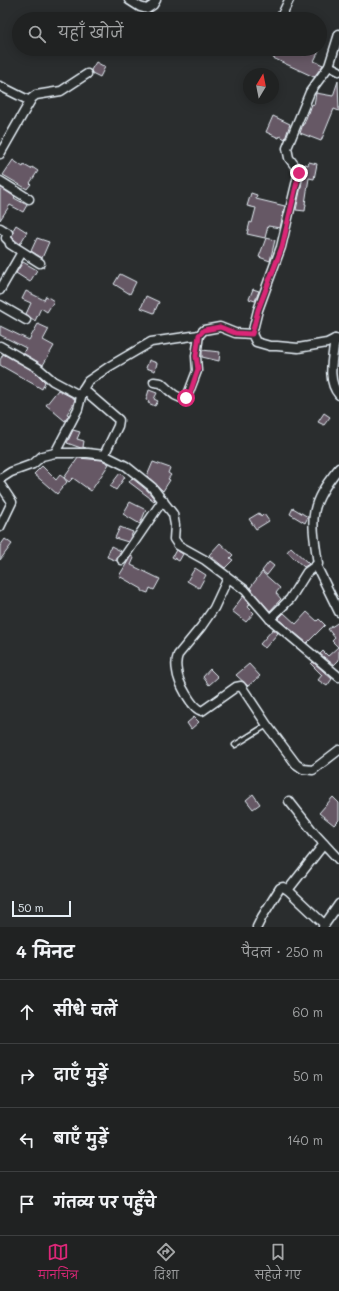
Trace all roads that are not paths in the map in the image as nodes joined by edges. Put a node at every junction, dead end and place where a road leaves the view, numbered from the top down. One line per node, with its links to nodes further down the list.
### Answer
1 (129, 0): 2 (street)
2 (156, 0)
3 (289, 0): 4 (street)
4 (283, 12)
5 (339, 34): 6 (street)
6 (329, 66): 7 (street); 21 (street)
7 (339, 71)
8 (87, 74): 10 (street)
9 (0, 86): 10 (street)
10 (30, 102): 11 (street)
11 (4, 140): 12 (street)
12 (0, 154)
13 (0, 181): 14 (street)
14 (29, 199)
15 (0, 228): 16 (street)
16 (22, 252): 17 (street); 18 (street)
17 (40, 262)
18 (0, 290)
19 (0, 305): 20 (street)
20 (26, 320)
21 (252, 334): 22 (street); 23 (street)
22 (199, 335): 25 (street); 26 (street)
23 (337, 339): 27 (street)
24 (0, 346): 26 (street)
25 (154, 382)
26 (82, 393): 28 (street); 29 (street)
27 (339, 395)
28 (55, 453): 29 (street); 31 (street)
29 (104, 455): 33 (street)
30 (339, 468): 36 (street)
31 (0, 479)
32 (0, 484): 34 (street)
33 (163, 500): 35 (street); 37 (street)
34 (0, 527)
35 (122, 560)
36 (316, 565): 38 (street); 39 (street)
37 (228, 578): 39 (street); 41 (street)
38 (339, 612)
39 (270, 619): 40 (street)
40 (339, 677)
41 (266, 725): 42 (lane); 43 (street)
42 (235, 745)
43 (339, 750)
44 (290, 801): 45 (street)
45 (324, 844): 46 (street); 47 (street)
46 (339, 860)
47 (288, 890): 49 (street); 50 (street)
48 (339, 904): 49 (street)
49 (323, 926)
50 (258, 927)

